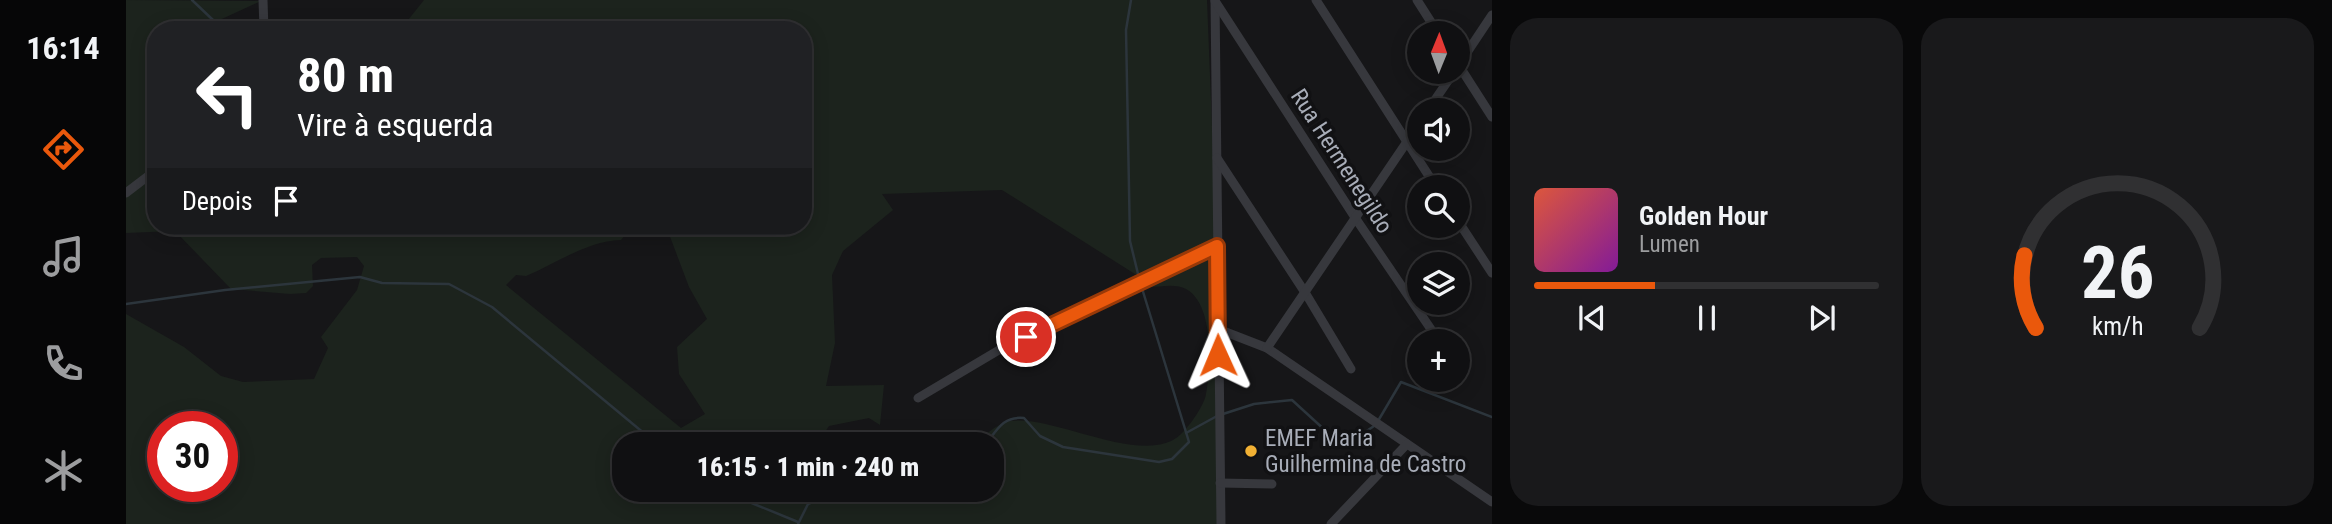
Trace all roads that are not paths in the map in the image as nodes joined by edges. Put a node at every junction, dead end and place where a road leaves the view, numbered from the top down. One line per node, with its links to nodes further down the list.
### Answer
1 (263, 0): 6 (street)
2 (1215, 0): 12 (street); 16 (street, Rua Hermenegildo)
3 (1316, 0): 11 (street)
4 (1417, 0): 7 (street)
5 (1492, 15): 8 (street)
6 (264, 21)
7 (1430, 21)
8 (1470, 47)
9 (1470, 83): 10 (street)
10 (1492, 117)
11 (1406, 143): 13 (street); 16 (street)
12 (1217, 158): 18 (street); 20 (street)
13 (1428, 175)
14 (147, 177): 15 (street)
15 (126, 193)
16 (1356, 219): 20 (street); 22 (street, Rua Hermenegildo)
17 (1469, 238): 19 (street)
18 (1217, 246): 21 (street); 25 (street)
19 (1492, 273)
20 (1306, 294): 23 (street); 24 (street)
21 (1218, 329): 23 (street); 27 (street)
22 (1431, 329)
23 (1267, 348): 26 (street)
24 (1350, 369)
25 (918, 398)
26 (1408, 444): 29 (street); 31 (street)
27 (1220, 483): 28 (street); 30 (street)
28 (1272, 484)
29 (1492, 502)
30 (1221, 524)
31 (1331, 524)

